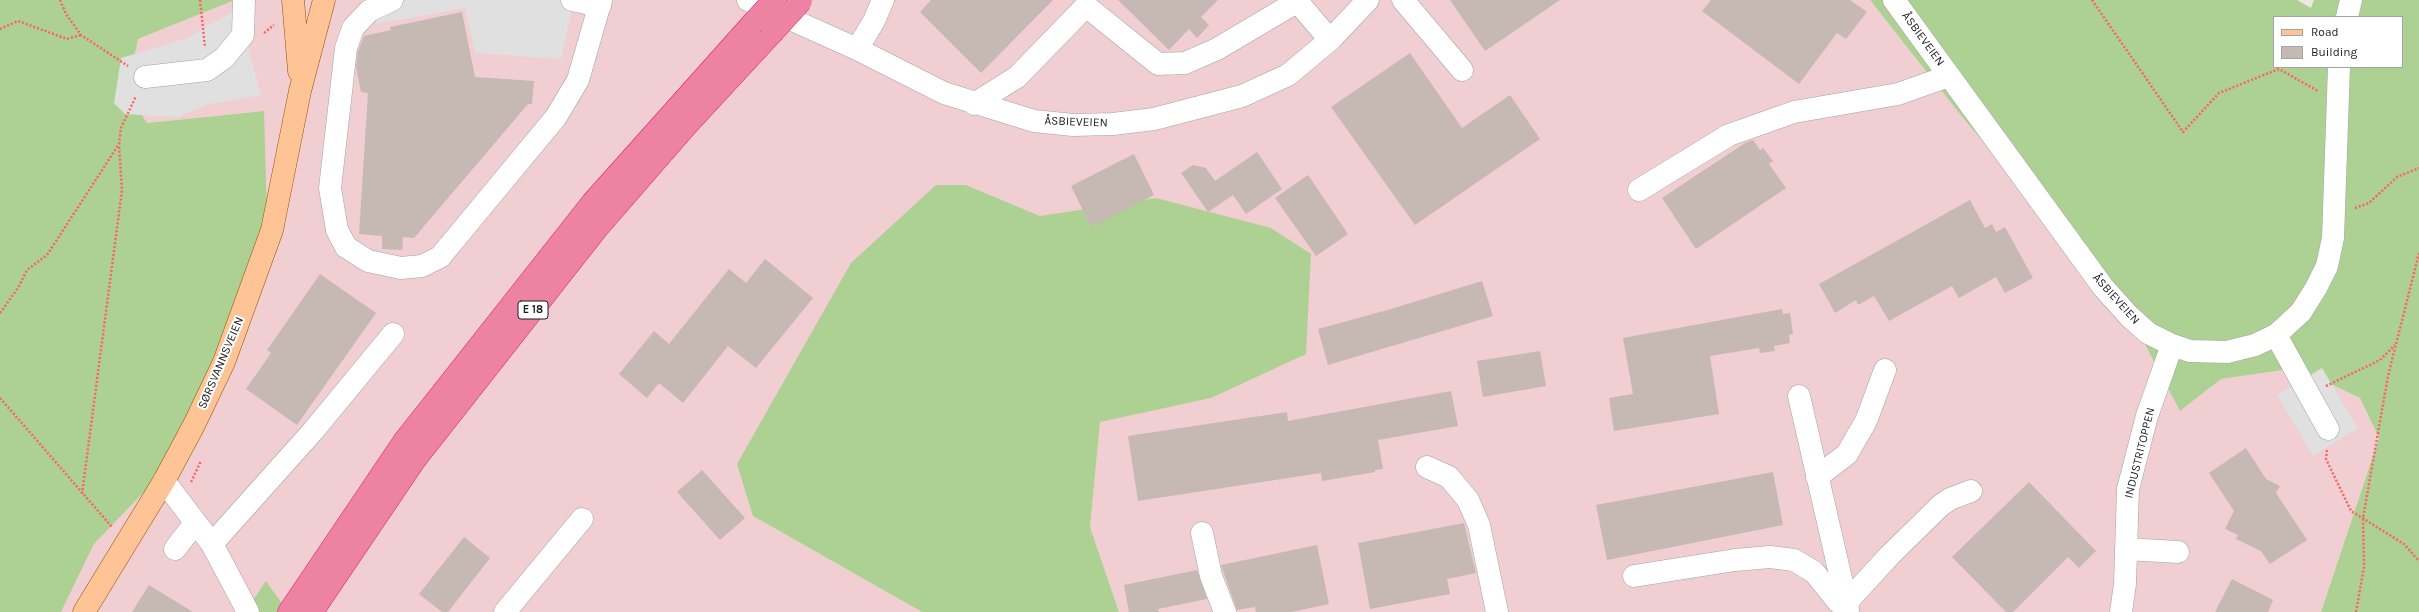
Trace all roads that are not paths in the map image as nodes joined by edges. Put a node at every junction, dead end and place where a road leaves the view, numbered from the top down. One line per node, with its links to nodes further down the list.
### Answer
1 (244, 0): 22 (street)
2 (294, 0): 23 (main road, SØRSVANNSVEIEN)
3 (324, 0): 23 (main road, SØRSVANNSVEIEN)
4 (392, 0): 15 (street)
5 (572, 0): 15 (street)
6 (748, 0): 18 (street, ÅSBIEVEIEN)
7 (774, 0): 44 (highway, E 18, bridge)
8 (883, 0): 18 (street)
9 (1368, 0): 17 (street, ÅSBIEVEIEN)
10 (1403, 0): 20 (street)
11 (1894, 0): 21 (street, ÅSBIEVEIEN)
12 (2352, 0): 16 (street)
13 (802, 1): 44 (highway, E 18, bridge)
14 (1297, 1): 17 (street); 24 (street)
15 (601, 3)
16 (2347, 16)
17 (1330, 40): 24 (street, ÅSBIEVEIEN)
18 (857, 49): 24 (street, ÅSBIEVEIEN)
19 (2339, 68): 27 (street, ÅSBIEVEIEN)
20 (1462, 70)
21 (1949, 76): 25 (street); 28 (street, ÅSBIEVEIEN)
22 (145, 77)
23 (300, 91): 34 (main road, SØRSVANNSVEIEN)
24 (974, 104)
25 (1639, 190)
26 (393, 334): 39 (street)
27 (2276, 334): 28 (street, ÅSBIEVEIEN); 31 (street)
28 (2172, 345): 41 (street, INDUSTRITOPPEN)
29 (1885, 370): 33 (street)
30 (1800, 396): 33 (street)
31 (2328, 429)
32 (1427, 467): 51 (street)
33 (1817, 477): 45 (street)
34 (164, 481): 37 (street); 46 (main road, SØRSVANNSVEIEN)
35 (1971, 491): 45 (street)
36 (582, 519): 49 (street)
37 (195, 523): 39 (street); 40 (street)
38 (1202, 533): 50 (street)
39 (212, 544): 47 (street)
40 (175, 549)
41 (2126, 549): 42 (street); 52 (street, INDUSTRITOPPEN)
42 (2178, 552)
43 (1634, 576): 45 (street)
44 (310, 602): 48 (highway, E 18)
45 (1848, 607)
46 (84, 612)
47 (248, 612)
48 (289, 612)
49 (505, 612)
50 (1224, 612)
51 (1497, 612)
52 (2121, 612)

